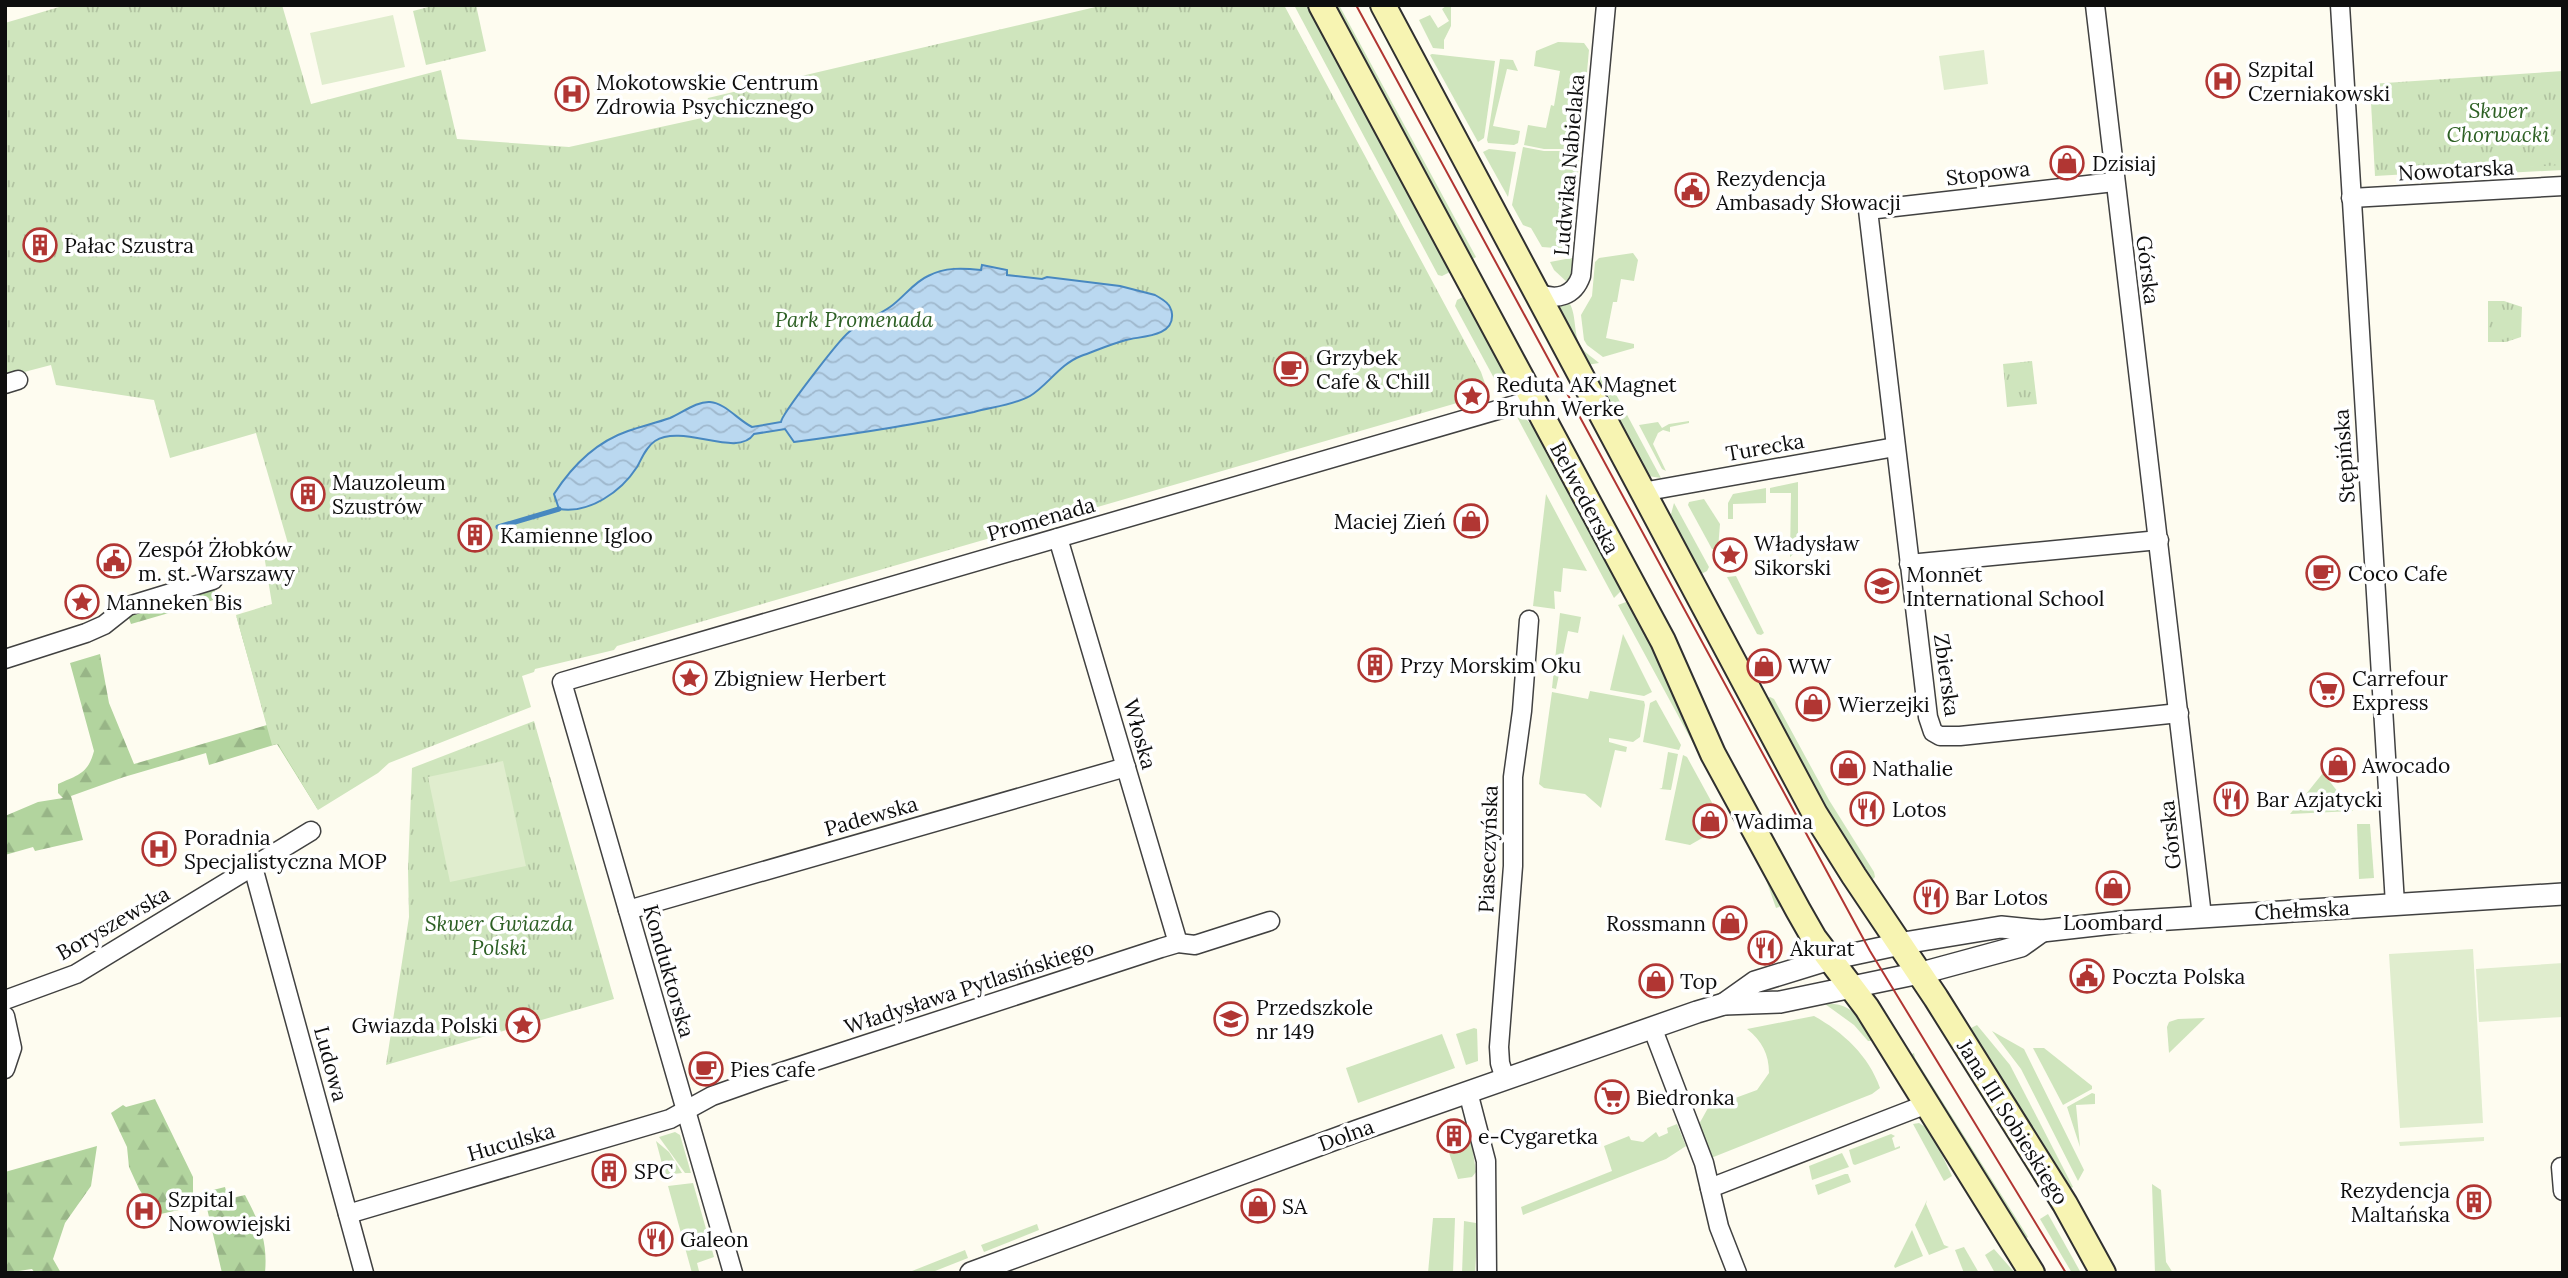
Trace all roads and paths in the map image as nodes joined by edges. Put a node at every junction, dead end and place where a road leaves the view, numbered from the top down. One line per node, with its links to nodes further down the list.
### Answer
1 (1321, 5): 11 (main road, Belwederska)
2 (1383, 5): 10 (main road)
3 (1606, 5): 10 (street, Ludwika Nabielaka)
4 (2095, 5): 6 (street, Górska)
5 (2340, 5): 8 (street, Stępińska)
6 (2114, 181): 9 (street, Stopowa); 15 (street, Górska)
7 (2563, 186): 8 (street, Nowotarska)
8 (2351, 198): 26 (street, Stępińska)
9 (1868, 210): 12 (street, Zbierska)
10 (1538, 293): 13 (main road)
11 (1532, 400): 14 (street, Promenada); 33 (main road, Belwederska)
12 (1895, 447): 13 (street, Turecka); 16 (street, Zbierska)
13 (1642, 492): 32 (main road)
14 (1058, 538): 20 (street, Promenada); 22 (street, Włoska)
15 (2159, 540): 16 (street); 21 (street, Górska)
16 (1909, 564): 21 (street, Zbierska)
17 (213, 580): 19 (street)
18 (1529, 620): 41 (street, Piaseczyńska)
19 (5, 659)
20 (562, 682): 27 (street, Konduktorska)
21 (2179, 713): 28 (street, Górska)
22 (1126, 767): 27 (street, Padewska); 31 (street, Włoska)
23 (311, 831): 24 (street, Boryszewska)
24 (253, 867): 36 (street, Boryszewska); 48 (street, Ludowa)
25 (2563, 894): 26 (street, Chełmska)
26 (2395, 904): 28 (street, Chełmska)
27 (628, 910): 44 (street, Konduktorska)
28 (2202, 916): 30 (street, Chełmska)
29 (1270, 921): 31 (street, Władysława Pytlasińskiego)
30 (2042, 931): 32 (street, Chełmska); 34 (street, Chełmska)
31 (1178, 943): 44 (street, Władysława Pytlasińskiego)
32 (1900, 944): 33 (street, Dolna); 34 (main road)
33 (1830, 959): 35 (main road, Belwederska); 37 (street, Dolna)
34 (1920, 973): 35 (street, Chełmska); 55 (main road, Jana III Sobieskiego)
35 (1853, 988): 37 (street, Dolna); 43 (main road)
36 (5, 1000)
37 (1724, 1004): 39 (street, Dolna)
38 (5, 1016): 40 (street)
39 (1652, 1027): 41 (street, Dolna); 46 (street)
40 (5, 1069)
41 (1505, 1079): 42 (street, Dolna)
42 (1468, 1092): 51 (street, Dolna); 52 (street)
43 (1927, 1104): 46 (street); 54 (main road)
44 (686, 1110): 48 (street, Huculska); 50 (street, Konduktorska)
45 (2563, 1167): 47 (street)
46 (1710, 1188): 53 (street)
47 (2563, 1191)
48 (348, 1214): 49 (street, Ludowa)
49 (364, 1273)
50 (733, 1273)
51 (971, 1273)
52 (1487, 1273)
53 (1737, 1273)
54 (2032, 1273)
55 (2103, 1273)

